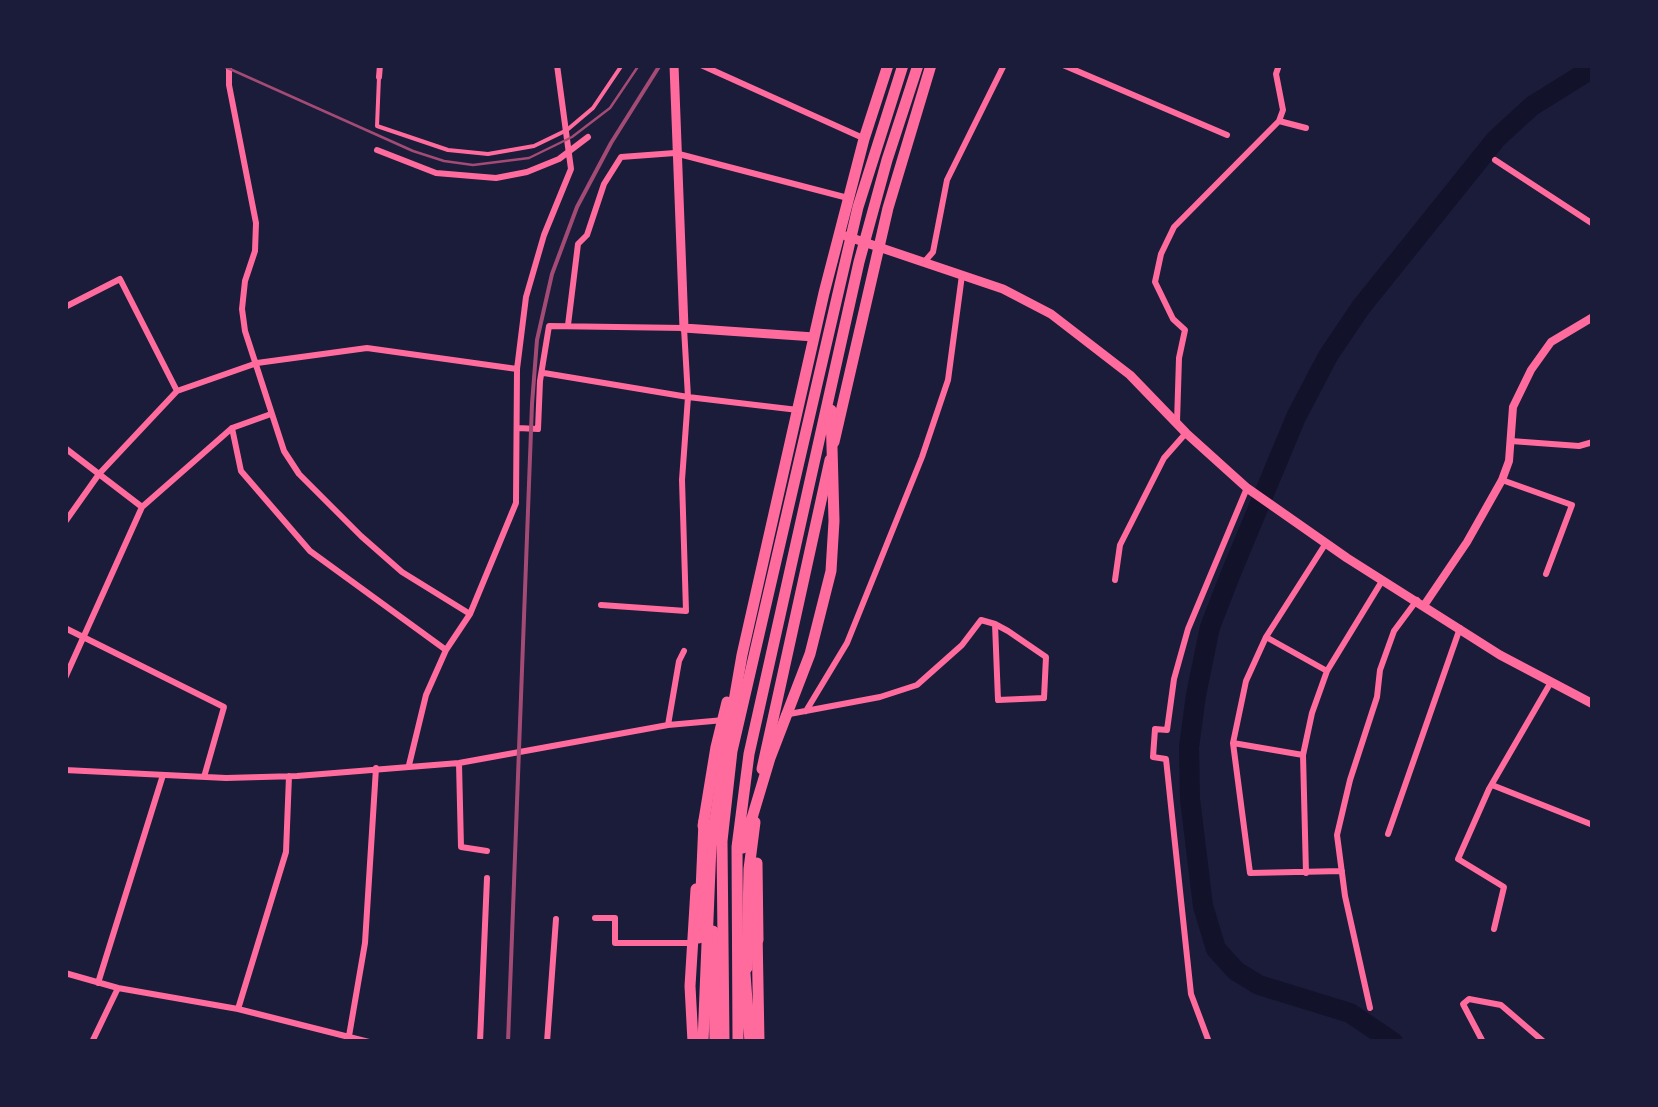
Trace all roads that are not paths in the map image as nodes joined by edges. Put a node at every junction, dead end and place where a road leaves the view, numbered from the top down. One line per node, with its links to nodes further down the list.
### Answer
1 (229, 65): 37 (street)
2 (380, 65): 15 (street)
3 (557, 65): 18 (street)
4 (622, 65): 18 (lane)
5 (674, 65): 24 (main road)
6 (702, 65): 14 (street)
7 (888, 65): 21 (highway)
8 (903, 65): 74 (highway)
9 (918, 65): 38 (highway)
10 (931, 65): 29 (highway)
11 (1004, 65): 30 (street)
12 (1063, 65): 19 (street)
13 (1279, 65): 16 (street)
14 (710, 67): 21 (street)
15 (379, 77): 18 (lane)
16 (1279, 121): 17 (street); 45 (street)
17 (1306, 128)
18 (567, 130): 23 (street)
19 (1227, 135)
20 (588, 137): 23 (street)
21 (864, 139): 26 (highway)
22 (377, 150): 23 (street)
23 (570, 153): 39 (street)
24 (676, 153): 26 (street); 34 (street); 35 (main road)
25 (1495, 160): 27 (street)
26 (848, 198): 28 (highway)
27 (1593, 224)
28 (839, 234): 29 (main road); 36 (highway)
29 (884, 247): 30 (main road); 77 (highway)
30 (922, 259): 31 (main road)
31 (962, 274): 45 (main road); 76 (street)
32 (65, 307): 41 (street)
33 (1593, 316): 49 (street)
34 (568, 325): 35 (street); 40 (street)
35 (684, 328): 36 (main road); 42 (street)
36 (814, 338): 43 (highway)
37 (256, 363): 39 (street); 41 (street); 44 (street)
38 (836, 366): 90 (highway); 98 (highway)
39 (517, 369): 47 (street)
40 (544, 373): 42 (street); 47 (street)
41 (178, 391): 52 (street)
42 (688, 397): 43 (street); 62 (street)
43 (798, 410): 78 (highway)
44 (272, 414): 46 (street); 63 (street)
45 (1177, 423): 48 (main road)
46 (232, 428): 55 (street); 69 (street)
47 (518, 428): 63 (street)
48 (1186, 433): 54 (main road); 59 (street)
49 (1511, 441): 50 (street); 53 (street)
50 (1593, 442)
51 (65, 448): 52 (street)
52 (99, 474): 55 (street); 56 (street)
53 (1502, 480): 58 (street); 61 (street)
54 (1246, 488): 57 (main road); 120 (street)
55 (142, 507): 68 (street)
56 (65, 522)
57 (1326, 543): 60 (main road); 67 (street)
58 (1546, 574)
59 (1115, 580)
60 (1382, 580): 61 (main road); 71 (street)
61 (1421, 602): 66 (main road); 95 (street)
62 (601, 605)
63 (470, 614): 69 (street)
64 (995, 624): 64 (street); 76 (street)
65 (65, 628): 68 (street)
66 (1460, 628): 73 (main road); 93 (street)
67 (1266, 636): 71 (street); 80 (street)
68 (83, 638): 72 (street); 87 (street)
69 (446, 650): 83 (street)
70 (684, 650): 79 (street)
71 (1327, 671): 81 (street)
72 (65, 678)
73 (1550, 682): 75 (main road); 89 (street)
74 (746, 686): 115 (highway); 116 (highway)
75 (1593, 704)
76 (806, 712): 77 (street)
77 (773, 715): 118 (highway); 119 (highway)
78 (726, 720): 79 (street); 91 (highway); 115 (highway)
79 (668, 725): 82 (street)
80 (1233, 743): 81 (street); 96 (street)
81 (1303, 755): 96 (street)
82 (460, 763): 83 (street); 94 (street)
83 (409, 765): 84 (street)
84 (376, 768): 88 (street); 108 (street)
85 (65, 770): 86 (street)
86 (162, 775): 87 (street); 104 (street)
87 (204, 776): 88 (street)
88 (289, 776): 107 (street)
89 (1492, 785): 92 (street); 101 (street)
90 (756, 802): 98 (highway); 118 (highway)
91 (704, 821): 102 (highway); 115 (highway)
92 (1593, 825)
93 (1388, 834)
94 (487, 850)
95 (1342, 871): 96 (street); 106 (street)
96 (1306, 873)
97 (486, 878): 112 (street)
98 (736, 891): 117 (highway)
99 (595, 918): 102 (street)
100 (556, 920): 113 (street)
101 (1494, 930)
102 (692, 943): 114 (highway)
103 (65, 973): 104 (street)
104 (98, 983): 105 (street)
105 (118, 988): 107 (street); 110 (street)
106 (1370, 1008)
107 (238, 1010): 109 (street)
108 (350, 1036): 109 (street); 111 (street)
109 (339, 1038)
110 (92, 1042)
111 (369, 1042)
112 (480, 1042)
113 (547, 1042)
114 (694, 1042)
115 (708, 1042)
116 (724, 1042)
117 (738, 1042)
118 (748, 1042)
119 (762, 1042)
120 (1208, 1042)
121 (1484, 1042): 122 (street)
122 (1544, 1042)

